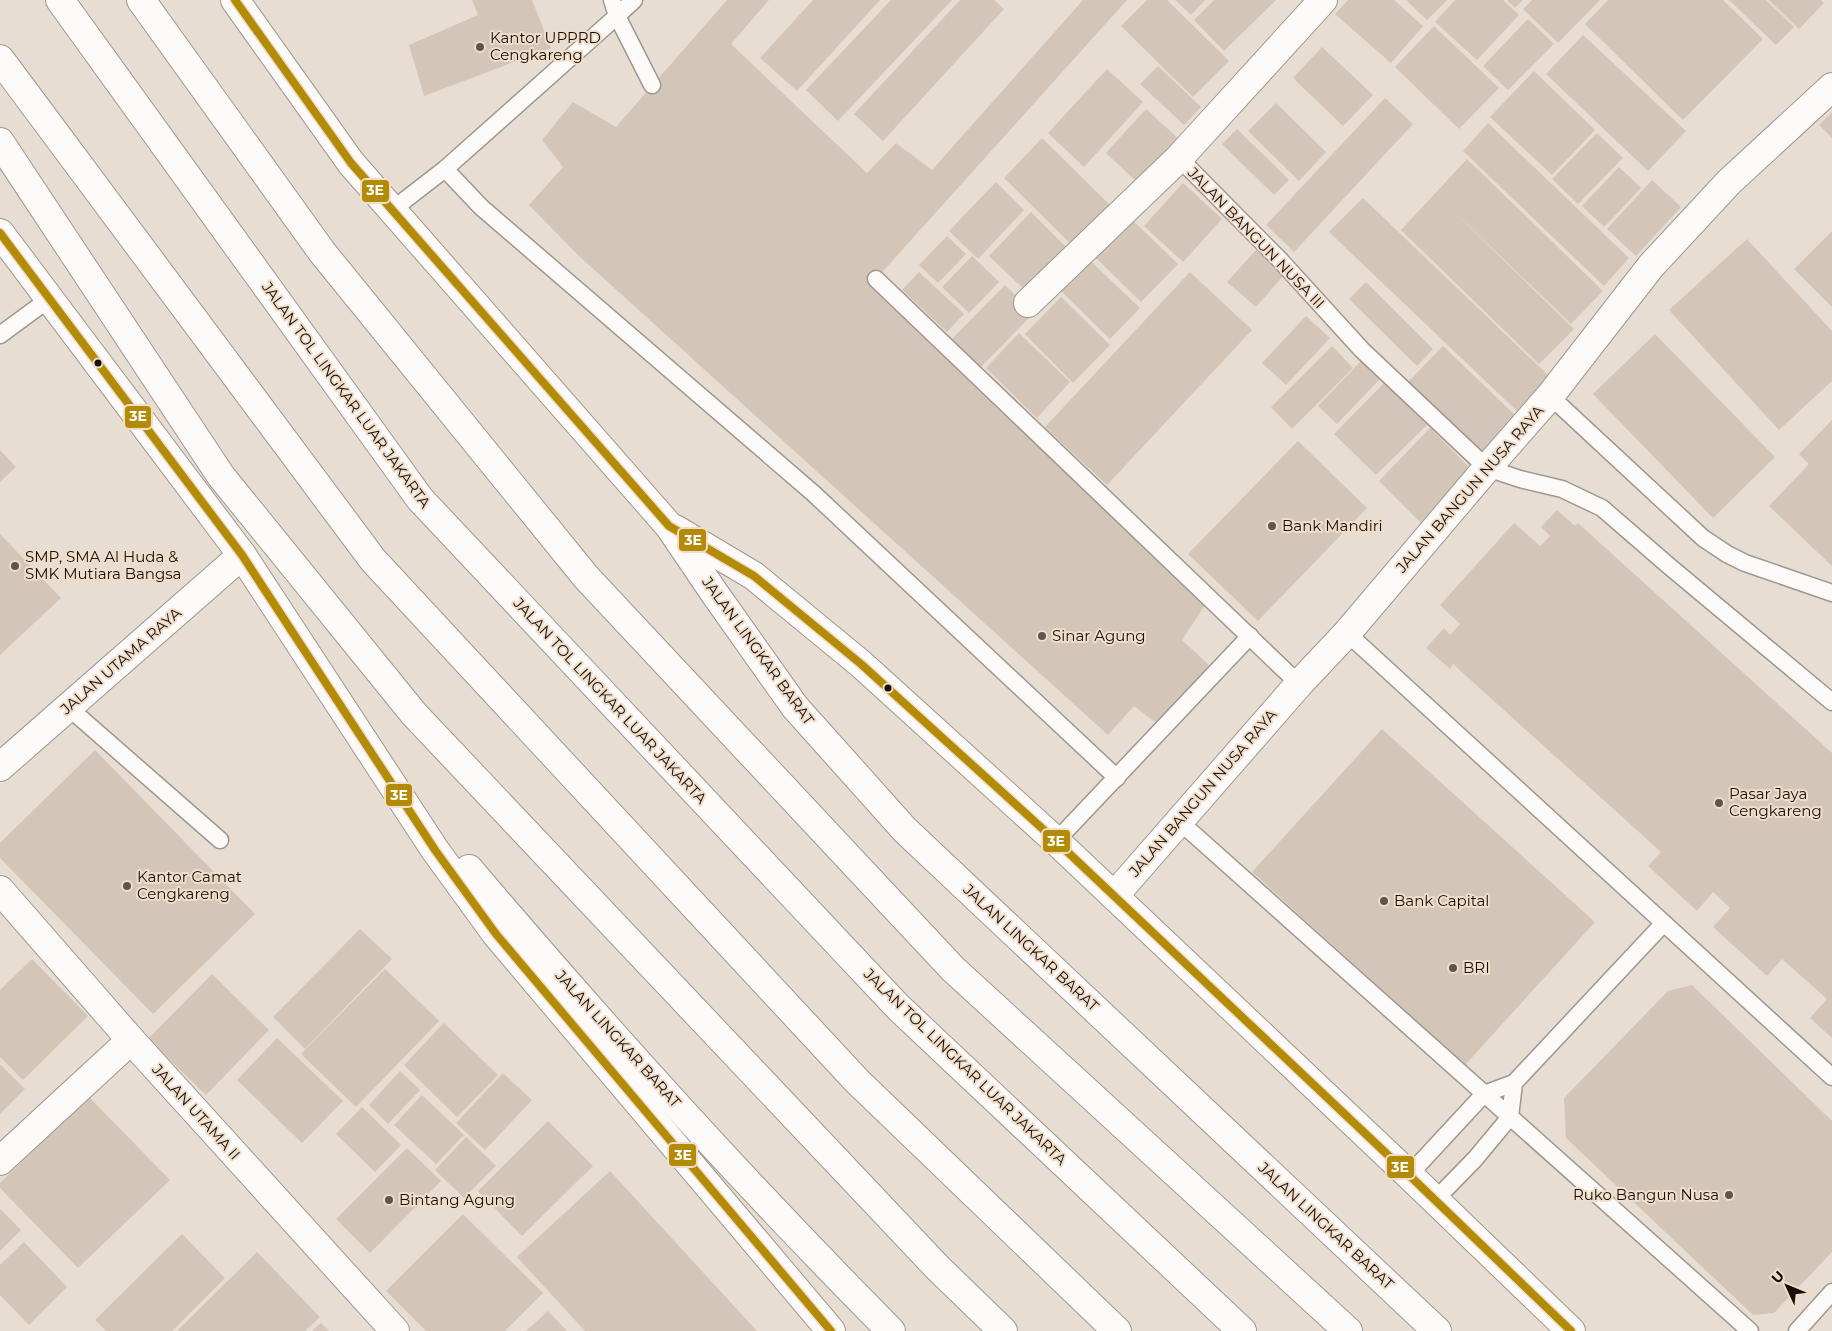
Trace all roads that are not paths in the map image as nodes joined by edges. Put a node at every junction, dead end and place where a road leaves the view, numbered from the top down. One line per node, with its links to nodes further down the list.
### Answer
1 (60, 0): 53 (main road, JALAN TOL LINGKAR LUAR JAKARTA)
2 (141, 0): 54 (main road)
3 (235, 0): 14 (main road, JALAN LINGKAR BARAT)
4 (612, 0): 7 (lane)
5 (634, 0): 7 (lane)
6 (1323, 0): 12 (main road, JALAN BANGUN NUSA III)
7 (617, 16): 9 (lane); 13 (lane)
8 (0, 59): 52 (main road)
9 (652, 85)
10 (1832, 88): 20 (main road, JALAN BANGUN NUSA RAYA)
11 (0, 142): 51 (main road)
12 (1179, 158): 18 (main road); 21 (lane, JALAN BANGUN NUSA III)
13 (445, 169): 14 (lane); 32 (lane)
14 (392, 210): 22 (main road, JALAN LINGKAR BARAT)
15 (0, 233): 17 (main road)
16 (876, 279): 26 (lane)
17 (49, 299): 19 (lane); 23 (main road)
18 (1028, 303)
19 (0, 335)
20 (1550, 396): 21 (main road, JALAN BANGUN NUSA RAYA); 24 (lane)
21 (1486, 468): 25 (main road, JALAN BANGUN NUSA RAYA); 28 (lane)
22 (669, 526): 35 (main road, JALAN LINGKAR BARAT); 55 (main road, JALAN LINGKAR BARAT)
23 (242, 555): 29 (main road, JALAN UTAMA RAYA); 30 (main road)
24 (1832, 593)
25 (1347, 633): 27 (main road, JALAN BANGUN NUSA RAYA); 38 (lane)
26 (1250, 636): 27 (lane); 32 (lane)
27 (1299, 684): 33 (main road, JALAN BANGUN NUSA RAYA)
28 (1832, 702)
29 (68, 707): 31 (main road, JALAN UTAMA RAYA); 34 (lane)
30 (359, 735): 49 (main road); 50 (main road, JALAN LINGKAR BARAT)
31 (0, 767)
32 (1117, 778): 35 (lane)
33 (1179, 822): 37 (main road, JALAN BANGUN NUSA RAYA); 42 (lane)
34 (220, 840)
35 (1056, 841): 37 (main road, JALAN LINGKAR BARAT)
36 (0, 890): 39 (main road, JALAN UTAMA II)
37 (1114, 896): 45 (main road, JALAN LINGKAR BARAT)
38 (1663, 924): 40 (lane); 41 (lane)
39 (130, 1040): 44 (main road); 48 (main road, JALAN UTAMA II)
40 (1832, 1077)
41 (1514, 1083): 42 (lane); 43 (lane)
42 (1484, 1094): 43 (lane); 45 (lane)
43 (1510, 1117): 46 (lane); 57 (lane)
44 (0, 1161)
45 (1409, 1175): 46 (main road, JALAN LINGKAR BARAT)
46 (1435, 1200): 56 (main road, JALAN LINGKAR BARAT)
47 (1832, 1292): 58 (lane)
48 (395, 1331)
49 (831, 1331)
50 (891, 1331)
51 (1003, 1331)
52 (1117, 1331)
53 (1242, 1331)
54 (1348, 1331)
55 (1437, 1331)
56 (1570, 1331)
57 (1750, 1331)
58 (1797, 1331)

